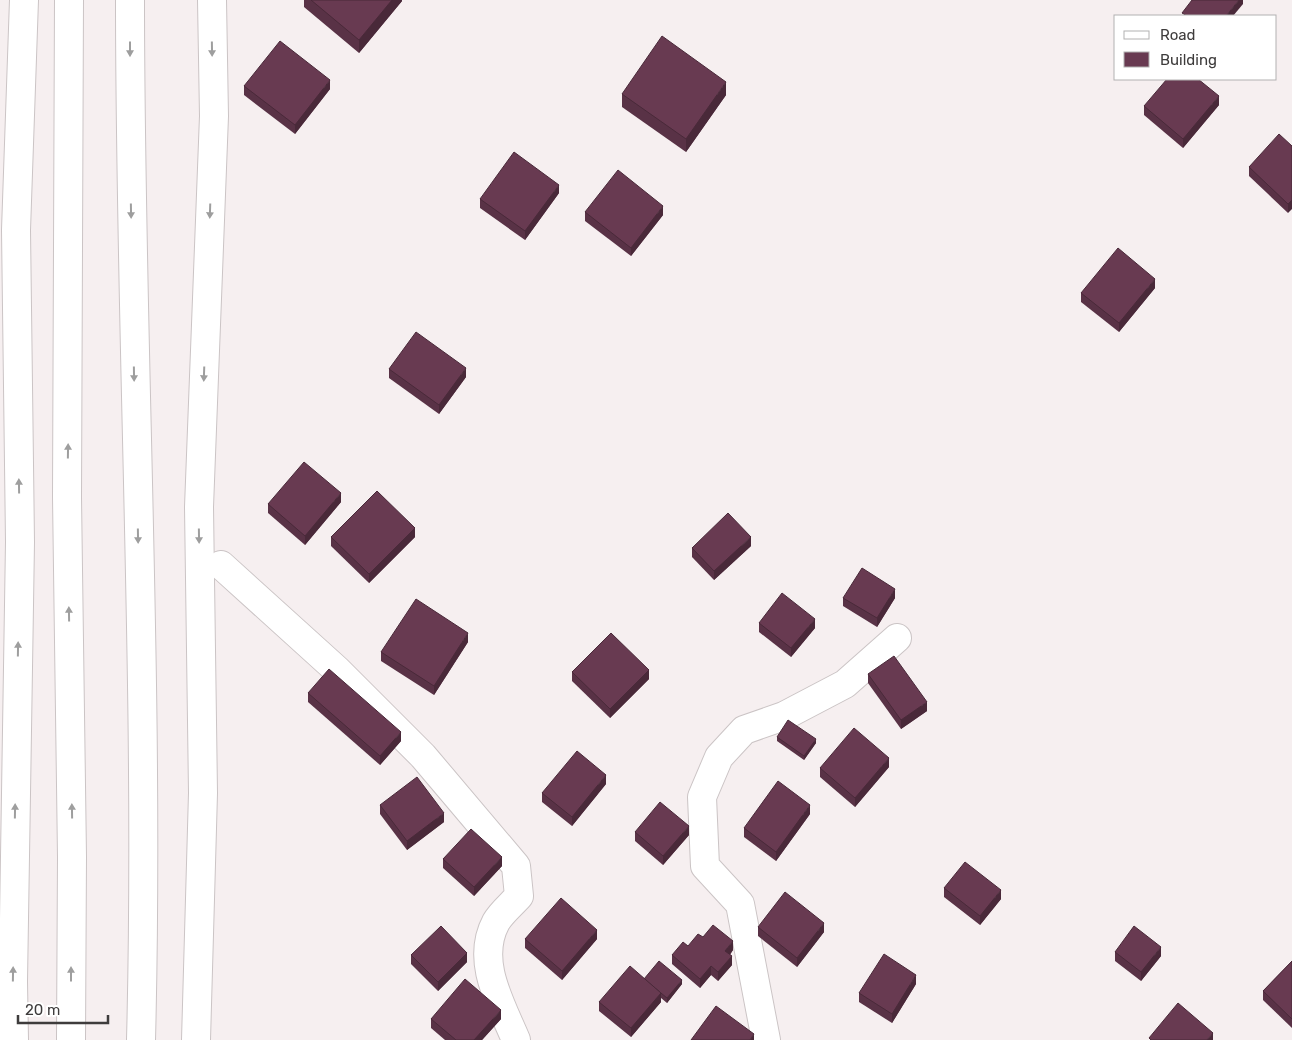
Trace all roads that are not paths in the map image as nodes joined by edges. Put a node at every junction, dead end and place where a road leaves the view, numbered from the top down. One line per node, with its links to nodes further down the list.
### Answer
1 (24, 0): 5 (main road)
2 (69, 0): 9 (main road, one-way to 2)
3 (130, 0): 10 (main road, one-way to 10)
4 (212, 0): 11 (main road, one-way to 11)
5 (9, 377): 8 (main road, one-way to 5)
6 (221, 565): 12 (main road)
7 (897, 638): 13 (main road)
8 (14, 1040)
9 (71, 1040)
10 (141, 1040)
11 (196, 1040)
12 (516, 1040)
13 (766, 1040)

